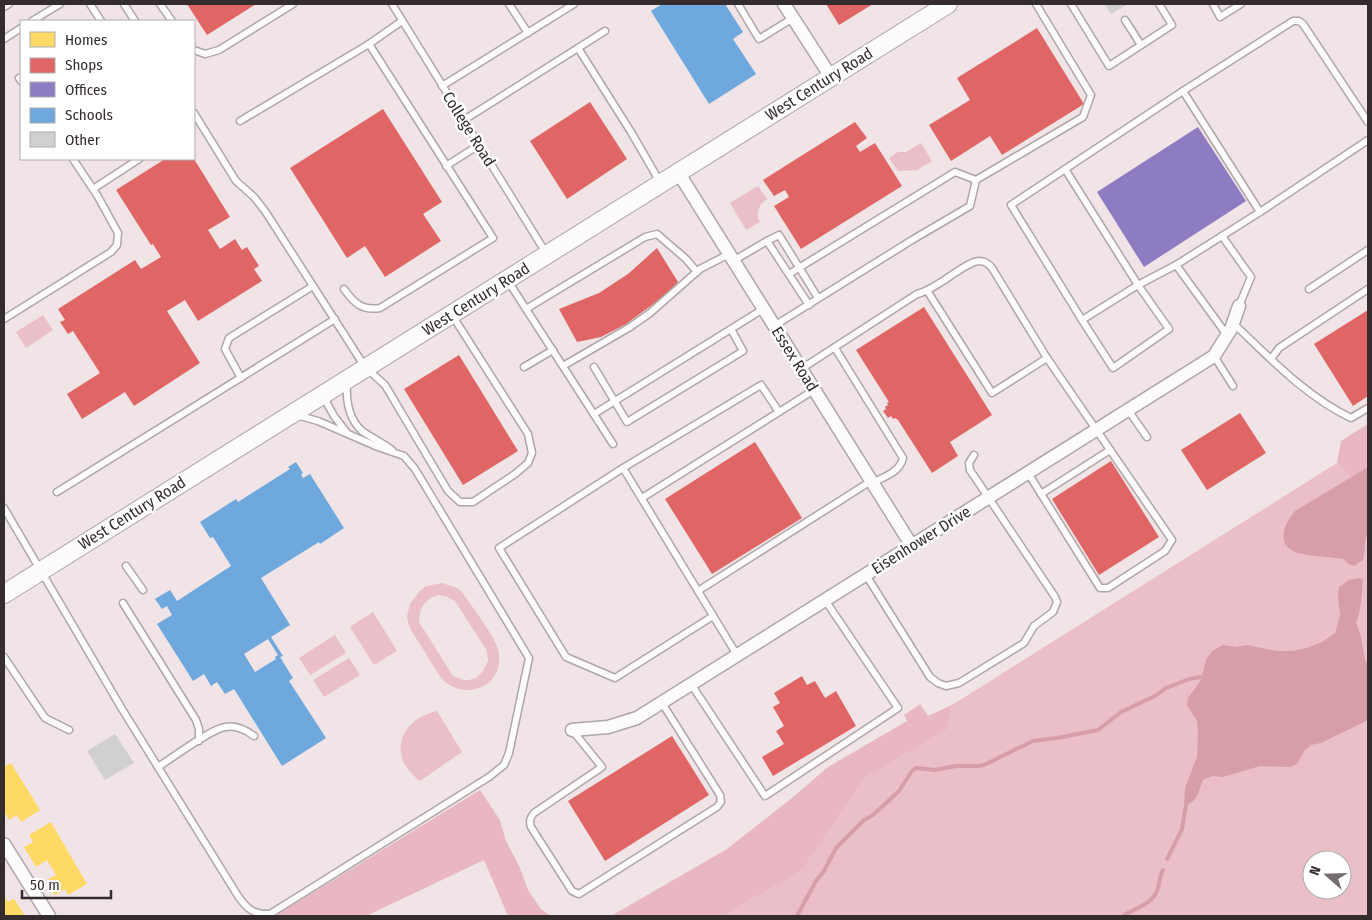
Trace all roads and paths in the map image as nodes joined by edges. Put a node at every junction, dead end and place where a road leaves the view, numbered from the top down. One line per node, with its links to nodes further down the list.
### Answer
1 (9, 4): 18 (lane)
2 (60, 4): 20 (lane)
3 (90, 4): 21 (lane)
4 (124, 4): 22 (lane)
5 (160, 4): 23 (lane)
6 (293, 4): 33 (lane)
7 (392, 4): 25 (lane, College Road)
8 (510, 4): 28 (lane)
9 (574, 4): 28 (lane)
10 (738, 4): 19 (lane)
11 (784, 4): 19 (street)
12 (1036, 4): 48 (lane)
13 (1071, 4): 31 (lane)
14 (1159, 4): 31 (lane)
15 (1213, 4): 16 (lane)
16 (1241, 4)
17 (939, 6): 34 (main road, West Century Road)
18 (4, 7)
19 (793, 18): 34 (street)
20 (34, 20)
21 (100, 20)
22 (134, 20)
23 (171, 20)
24 (1125, 20): 31 (lane)
25 (402, 21): 30 (lane); 35 (lane, College Road)
26 (20, 29): 29 (lane)
27 (605, 31): 32 (lane)
28 (528, 33): 35 (lane)
29 (4, 39)
30 (369, 44): 39 (lane); 45 (lane)
31 (1141, 45)
32 (578, 48): 38 (lane); 49 (lane)
33 (195, 50)
34 (831, 77): 47 (main road, West Century Road)
35 (442, 86): 38 (lane, College Road)
36 (1183, 90): 40 (lane); 46 (lane); 51 (lane)
37 (195, 114): 63 (lane)
38 (464, 120): 42 (lane, College Road)
39 (240, 121)
40 (1368, 122)
41 (1368, 140): 51 (lane)
42 (479, 145): 45 (lane); 55 (lane, College Road)
43 (73, 160): 50 (lane)
44 (137, 160): 50 (lane)
45 (446, 166): 64 (lane)
46 (1065, 169): 62 (lane); 76 (lane)
47 (678, 172): 49 (main road, West Century Road); 56 (street, Essex Road)
48 (976, 180): 58 (lane); 68 (lane)
49 (660, 183): 55 (main road, West Century Road)
50 (93, 189): 74 (lane)
51 (1260, 212): 52 (lane)
52 (1222, 236): 57 (lane); 70 (lane)
53 (767, 241): 56 (lane); 58 (lane); 60 (lane)
54 (1368, 250): 65 (lane)
55 (547, 254): 61 (main road, West Century Road)
56 (731, 257): 59 (lane); 72 (street, Essex Road)
57 (1176, 265): 62 (lane); 80 (lane)
58 (800, 268): 60 (lane); 68 (lane)
59 (697, 272): 71 (lane); 86 (lane)
60 (789, 274): 69 (lane)
61 (507, 279): 71 (lane); 73 (main road, West Century Road)
62 (1138, 285): 76 (lane); 76 (lane)
63 (314, 286): 75 (lane); 91 (lane)
64 (344, 289)
65 (1309, 289)
66 (1368, 289): 85 (lane)
67 (928, 292): 81 (lane); 84 (lane); 84 (lane)
68 (818, 298): 69 (lane)
69 (809, 305): 78 (lane)
70 (1239, 306): 77 (street, Eisenhower Drive)
71 (526, 309): 82 (lane)
72 (764, 309): 78 (street, Essex Road); 79 (lane)
73 (452, 314): 87 (main road, West Century Road); 87 (lane)
74 (4, 319)
75 (335, 319): 87 (lane); 91 (lane)
76 (1082, 320)
77 (1233, 323): 80 (street, Eisenhower Drive); 85 (lane)
78 (774, 326): 90 (street, Essex Road)
79 (731, 329): 96 (lane); 96 (lane)
80 (1227, 335): 83 (street, Eisenhower Drive)
81 (835, 348): 90 (lane); 111 (lane)
82 (553, 350): 86 (lane); 88 (lane)
83 (1214, 356): 93 (lane); 98 (street, Eisenhower Drive)
84 (1047, 358): 102 (lane)
85 (1271, 359): 97 (lane)
86 (563, 366): 101 (lane)
87 (366, 367): 92 (main road, West Century Road)
88 (524, 367)
89 (594, 367): 96 (lane)
90 (801, 369): 94 (street, Essex Road)
91 (241, 378): 112 (lane)
92 (347, 379): 95 (main road, West Century Road); 107 (lane)
93 (1233, 386)
94 (814, 390): 99 (lane); 111 (street, Essex Road)
95 (322, 394): 100 (main road, West Century Road); 103 (lane)
96 (615, 402): 101 (lane)
97 (1368, 408)
98 (1128, 410): 102 (street, Eisenhower Drive); 104 (lane)
99 (779, 412): 109 (lane); 115 (lane)
100 (291, 414): 103 (lane); 119 (main road, West Century Road)
101 (594, 414): 105 (lane)
102 (1096, 430): 106 (lane); 110 (street, Eisenhower Drive)
103 (350, 436): 107 (lane)
104 (1146, 436)
105 (613, 444)
106 (1110, 450): 113 (lane); 113 (lane)
107 (395, 453): 135 (lane)
108 (974, 455): 114 (lane)
109 (623, 468): 115 (lane); 126 (lane)
110 (1028, 473): 113 (lane); 114 (street, Eisenhower Drive)
111 (872, 482): 117 (street, Essex Road); 122 (lane)
112 (57, 492)
113 (1041, 494)
114 (989, 497): 117 (street, Eisenhower Drive); 120 (lane)
115 (642, 498): 122 (lane)
116 (4, 508): 119 (lane)
117 (912, 546): 120 (street, Eisenhower Drive)
118 (126, 566): 121 (lane)
119 (41, 570): 123 (main road, West Century Road); 135 (lane)
120 (866, 575): 124 (street, Eisenhower Drive)
121 (143, 590)
122 (698, 591): 126 (lane)
123 (4, 594)
124 (825, 600): 127 (street, Eisenhower Drive); 129 (lane)
125 (123, 603): 134 (lane)
126 (712, 616): 127 (lane)
127 (737, 655): 129 (street, Eisenhower Drive)
128 (4, 657): 131 (lane)
129 (691, 684): 130 (street, Eisenhower Drive)
130 (662, 703): 132 (street, Eisenhower Drive); 132 (lane)
131 (69, 730)
132 (572, 730)
133 (254, 736): 134 (lane)
134 (199, 741): 135 (lane)
135 (158, 767)
136 (4, 844): 137 (street)
137 (49, 916)

